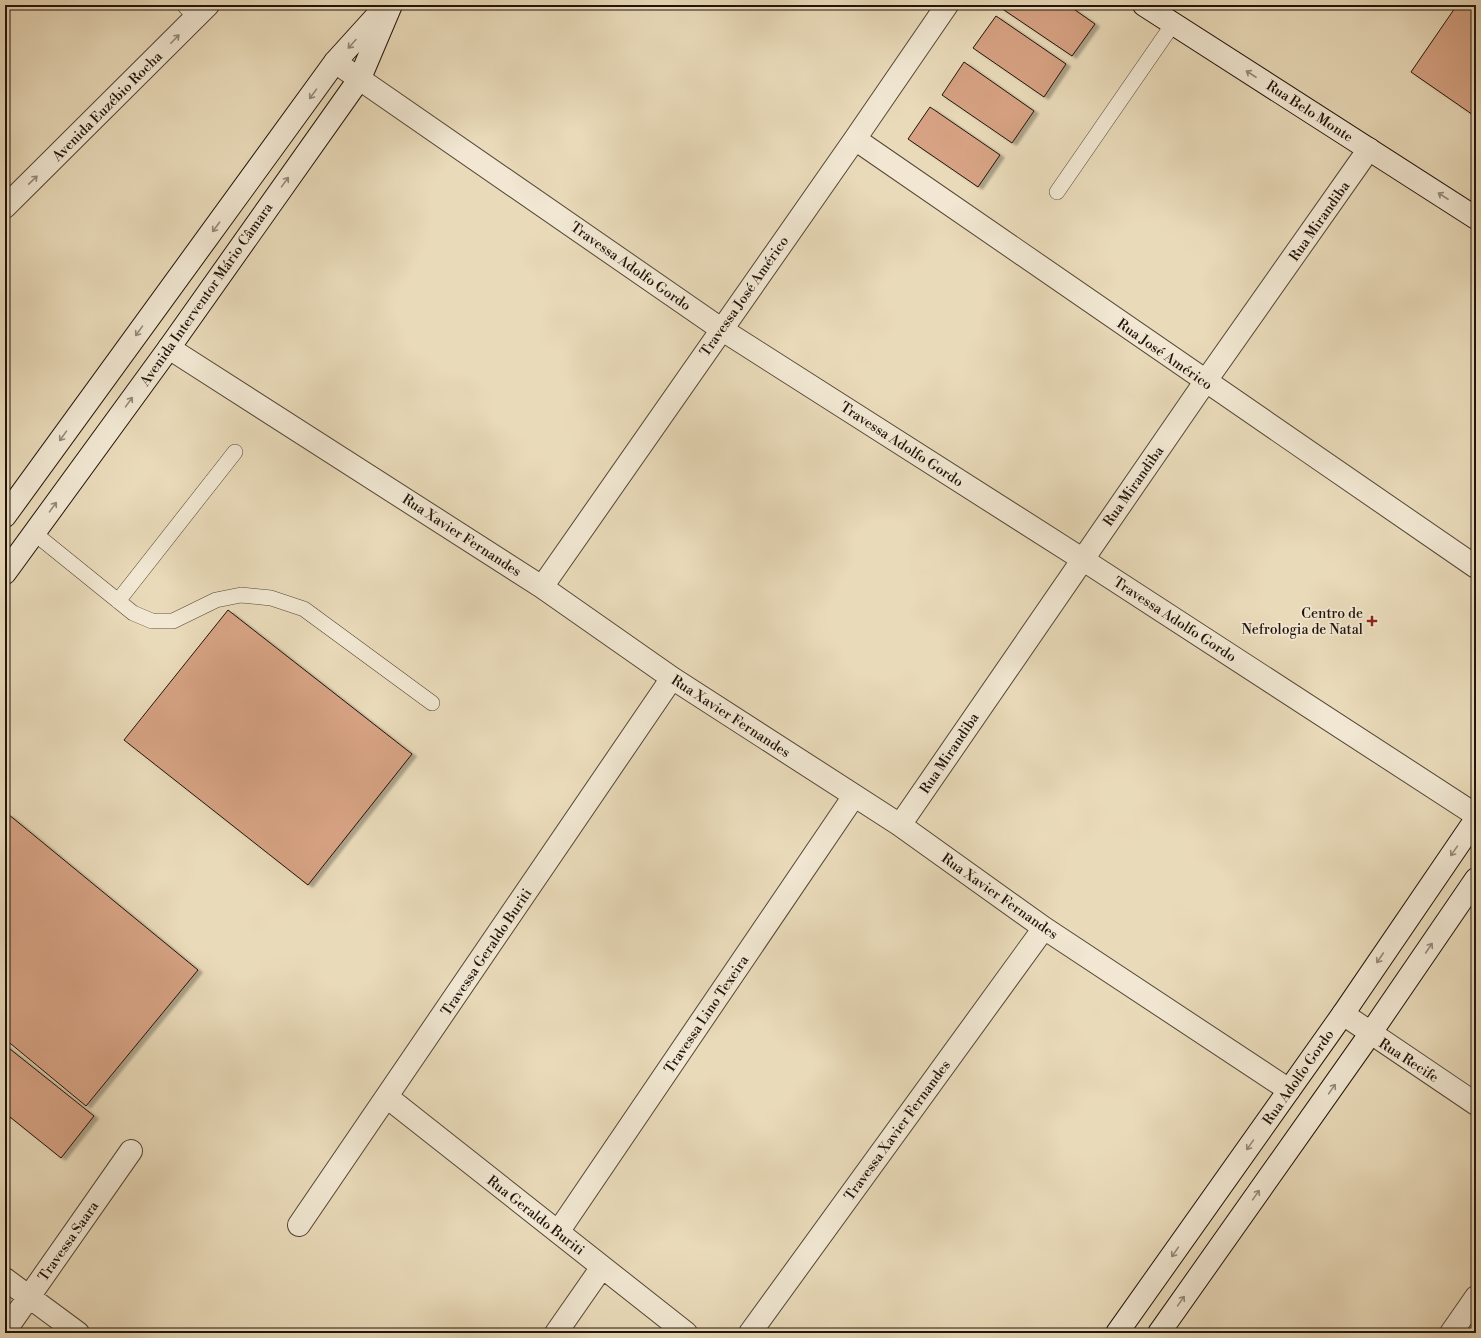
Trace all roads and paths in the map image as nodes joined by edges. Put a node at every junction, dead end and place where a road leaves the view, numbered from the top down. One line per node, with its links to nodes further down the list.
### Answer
1 (388, 5): 7 (street, Avenida Interventor Mário Câmara, one-way to 7)
2 (391, 5): 8 (street, Avenida Interventor Mário Câmara)
3 (947, 5): 9 (street, Travessa José Américo)
4 (1144, 5): 6 (street, Rua Belo Monte)
5 (196, 9): 12 (street, Avenida Euzébio Rocha, one-way to 5)
6 (1173, 24): 10 (street, Rua Belo Monte, one-way to 6); 11 (lane)
7 (335, 62): 8 (street, Travessa Adolfo Gordo); 18 (street, Avenida Interventor Mário Câmara, one-way to 18)
8 (360, 78): 14 (street, Travessa Adolfo Gordo); 15 (street, Avenida Interventor Mário Câmara, one-way to 8)
9 (855, 139): 14 (street, Travessa José Américo); 16 (street, Rua José Américo)
10 (1369, 149): 13 (street, Rua Belo Monte, one-way to 10); 16 (street, Rua Mirandiba)
11 (1056, 192)
12 (5, 207)
13 (1476, 218)
14 (721, 329): 20 (street, Travessa Adolfo Gordo); 23 (street, Travessa José Américo)
15 (169, 348): 19 (street, Avenida Interventor Mário Câmara, one-way to 15); 23 (street, Rua Xavier Fernandes)
16 (1205, 382): 20 (street, Rua Mirandiba); 21 (street, Rua José Américo)
17 (235, 452): 24 (lane)
18 (5, 516)
19 (34, 534): 22 (street, Avenida Interventor Mário Câmara); 24 (lane)
20 (1082, 559): 28 (street, Travessa Adolfo Gordo); 30 (street, Rua Mirandiba)
21 (1476, 567)
22 (5, 573)
23 (542, 587): 25 (street, Rua Xavier Fernandes)
24 (118, 601): 26 (lane)
25 (672, 678): 27 (street, Rua Xavier Fernandes); 36 (street, Travessa Geraldo Buriti)
26 (432, 703)
27 (854, 796): 30 (street, Rua Xavier Fernandes); 40 (street, Travessa Lino Texeira)
28 (1476, 815)
29 (1476, 819): 33 (street, Rua Adolfo Gordo, one-way to 33)
30 (900, 825): 32 (street, Rua Xavier Fernandes)
31 (1476, 879): 34 (street, one-way to 31)
32 (1044, 928): 35 (street, Rua Xavier Fernandes); 49 (street, Travessa Xavier Fernandes)
33 (1342, 1014): 34 (street, Rua Recife); 35 (street, Rua Adolfo Gordo)
34 (1370, 1034): 37 (street, Rua Recife); 51 (street, one-way to 34)
35 (1289, 1090): 50 (street, Rua Adolfo Gordo, one-way to 50)
36 (387, 1097): 39 (street, Travessa Geraldo Buriti); 40 (street, Rua Geraldo Buriti)
37 (1476, 1104)
38 (131, 1151): 43 (street, Travessa Saara)
39 (299, 1225)
40 (558, 1232): 41 (street, Rua Geraldo Buriti)
41 (602, 1267): 47 (street); 48 (street, Rua Geraldo Buriti)
42 (5, 1280): 43 (street)
43 (28, 1297): 45 (street, Travessa Saara); 46 (street)
44 (1476, 1297): 52 (street)
45 (5, 1331)
46 (78, 1333)
47 (556, 1333)
48 (686, 1333)
49 (750, 1333)
50 (1117, 1333)
51 (1159, 1333)
52 (1451, 1333)

